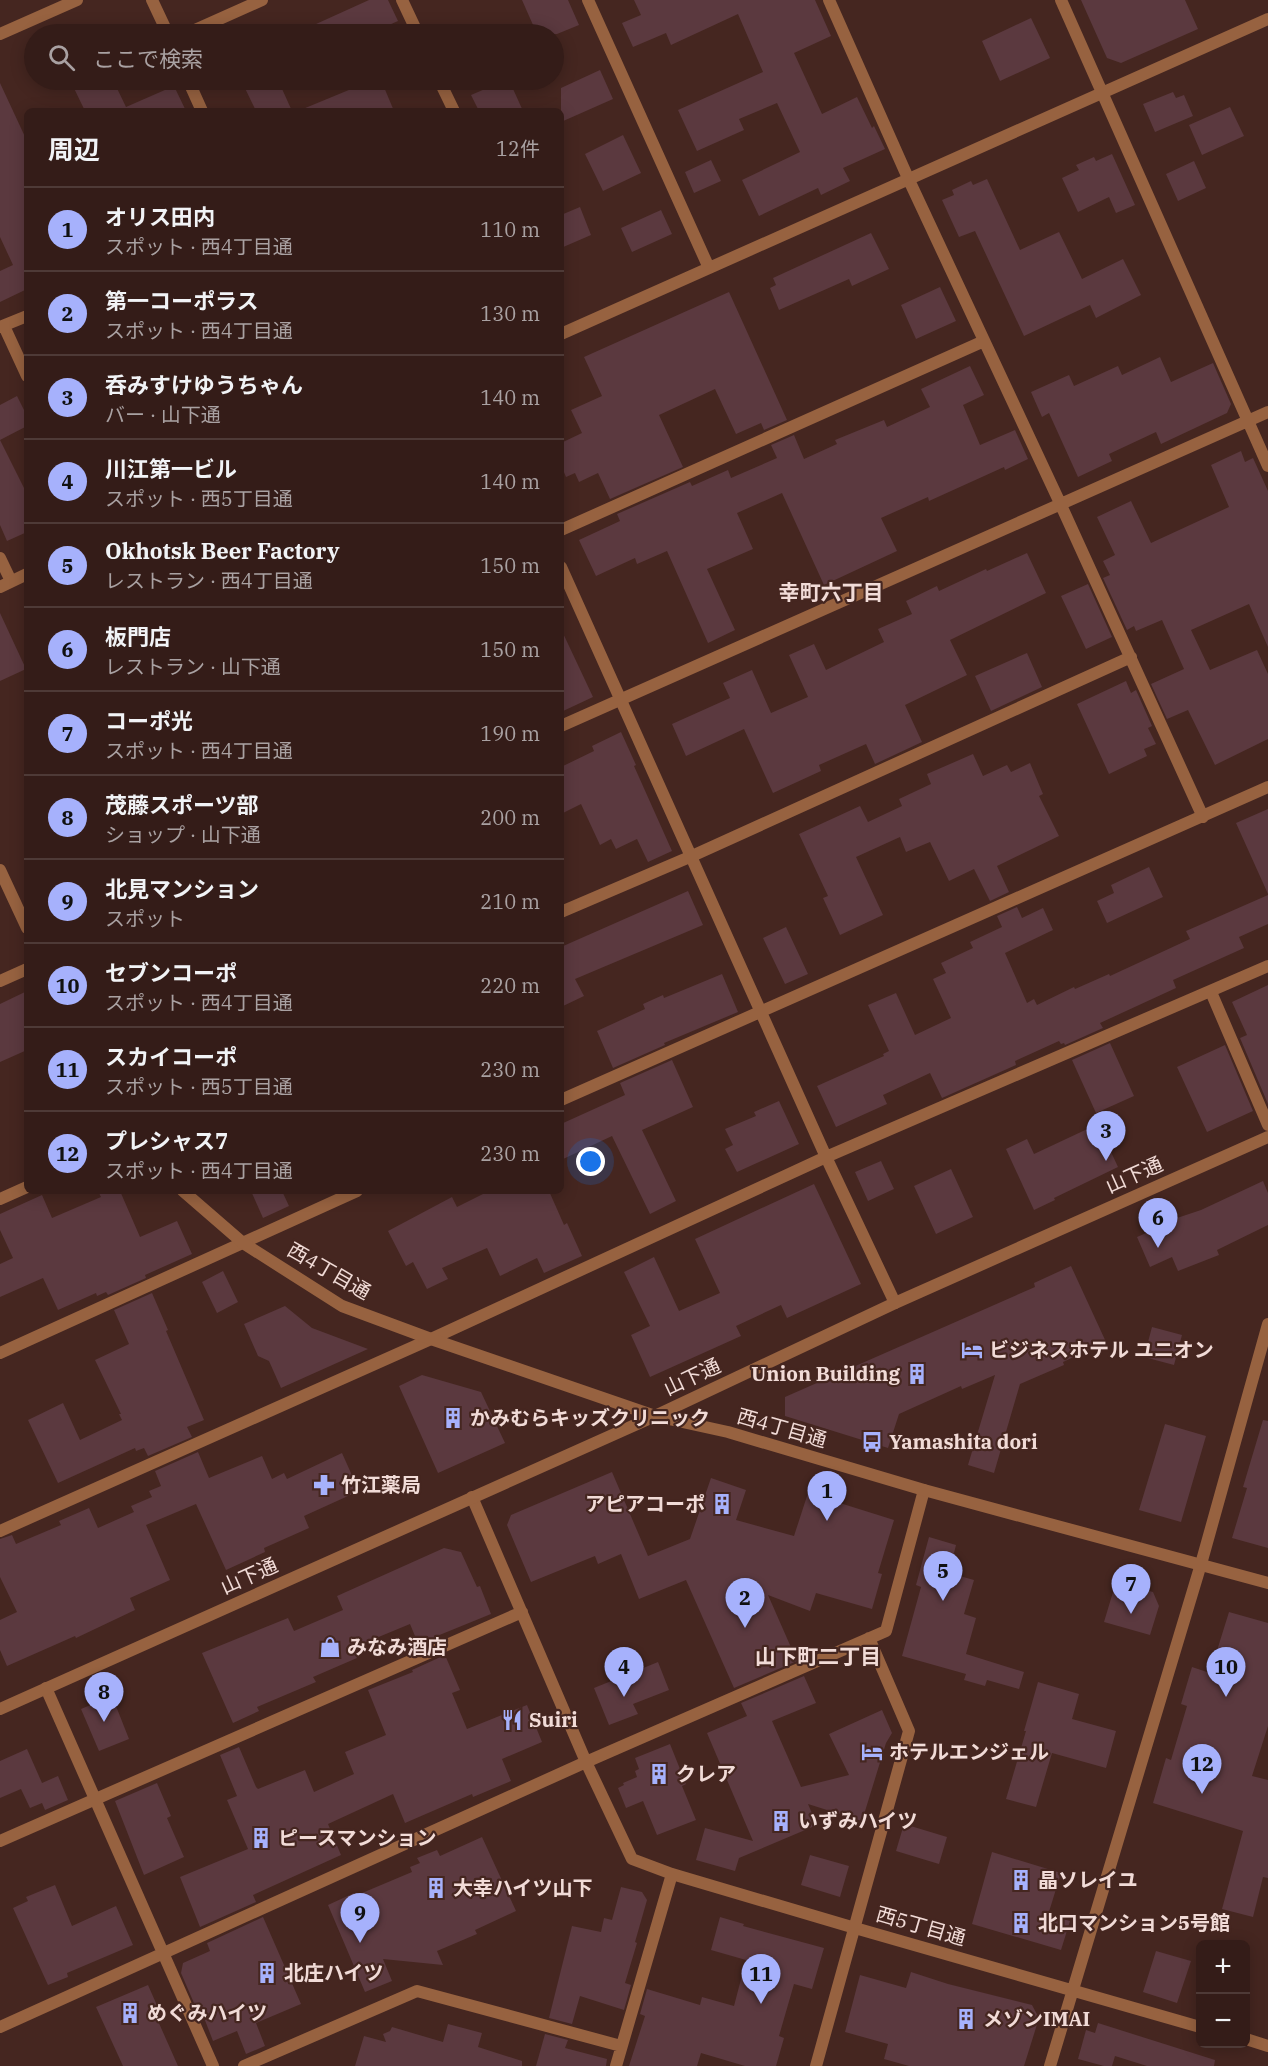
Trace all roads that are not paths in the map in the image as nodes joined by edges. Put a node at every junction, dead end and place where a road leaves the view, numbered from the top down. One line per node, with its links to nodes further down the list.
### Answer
1 (77, 0): 12 (street)
2 (152, 0): 9 (street)
3 (262, 0): 10 (street)
4 (402, 0): 11 (street)
5 (588, 0): 19 (street)
6 (829, 0): 18 (street)
7 (1061, 0): 15 (street)
8 (1268, 19): 15 (street)
9 (163, 24)
10 (208, 24)
11 (413, 24)
12 (0, 34)
13 (193, 90): 16 (street)
14 (444, 90): 17 (street)
15 (1103, 92): 18 (street); 26 (street)
16 (201, 108)
17 (453, 108)
18 (908, 178): 19 (street); 23 (street)
19 (709, 268): 22 (street)
20 (24, 317): 21 (street)
21 (2, 326): 24 (street)
22 (564, 333)
23 (984, 341): 28 (street); 29 (street)
24 (24, 370)
25 (1268, 412): 26 (street)
26 (1248, 421): 27 (street); 28 (street)
27 (1268, 466)
28 (1060, 503): 34 (street); 35 (street)
29 (564, 529)
30 (0, 558): 33 (street)
31 (564, 573): 35 (street)
32 (24, 575): 33 (street)
33 (6, 584)
34 (1131, 657): 38 (street); 39 (street)
35 (622, 699): 36 (street); 39 (street)
36 (564, 725)
37 (1268, 787): 38 (street)
38 (1203, 817): 47 (street)
39 (692, 856): 41 (street); 47 (street)
40 (0, 870): 42 (street)
41 (564, 911)
42 (24, 922)
43 (1268, 966): 46 (street)
44 (24, 970): 45 (street)
45 (0, 981)
46 (1211, 992): 49 (street); 51 (street)
47 (762, 1013): 48 (street); 51 (street)
48 (564, 1100)
49 (1268, 1125)
50 (1268, 1137): 57 (street, 山下通)
51 (826, 1157): 57 (street); 59 (street)
52 (24, 1187): 55 (street)
53 (186, 1194): 56 (street, 西4丁目通)
54 (350, 1194): 56 (street)
55 (0, 1199)
56 (243, 1243): 59 (street, 西4丁目通); 60 (street)
57 (895, 1303): 61 (street, 山下通)
58 (1268, 1324): 65 (street)
59 (431, 1339): 61 (street, 西4丁目通); 64 (street)
60 (0, 1353)
61 (655, 1416): 62 (street, 西4丁目通); 63 (street, 山下通)
62 (924, 1490): 65 (street, 西4丁目通); 68 (street)
63 (472, 1497): 67 (street); 69 (street, 山下通)
64 (0, 1531)
65 (1201, 1564): 66 (street, 西4丁目通); 77 (street)
66 (1268, 1582)
67 (522, 1612): 71 (street); 72 (street)
68 (869, 1638): 71 (street); 75 (street)
69 (46, 1688): 70 (street, 山下通); 72 (street)
70 (0, 1709)
71 (586, 1762): 74 (street, 西5丁目通); 76 (street)
72 (93, 1798): 73 (street); 76 (street)
73 (0, 1840)
74 (672, 1874): 75 (street, 西5丁目通); 81 (street)
75 (855, 1928): 77 (street, 西5丁目通); 86 (street)
76 (162, 1954): 79 (street); 83 (street)
77 (1071, 1990): 78 (street, 西5丁目通); 87 (street)
78 (1196, 2025)
79 (0, 2027)
80 (1250, 2041): 82 (street)
81 (621, 2046): 84 (street); 85 (street)
82 (1268, 2046)
83 (213, 2066)
84 (244, 2066)
85 (616, 2066)
86 (816, 2066)
87 (1050, 2066)

